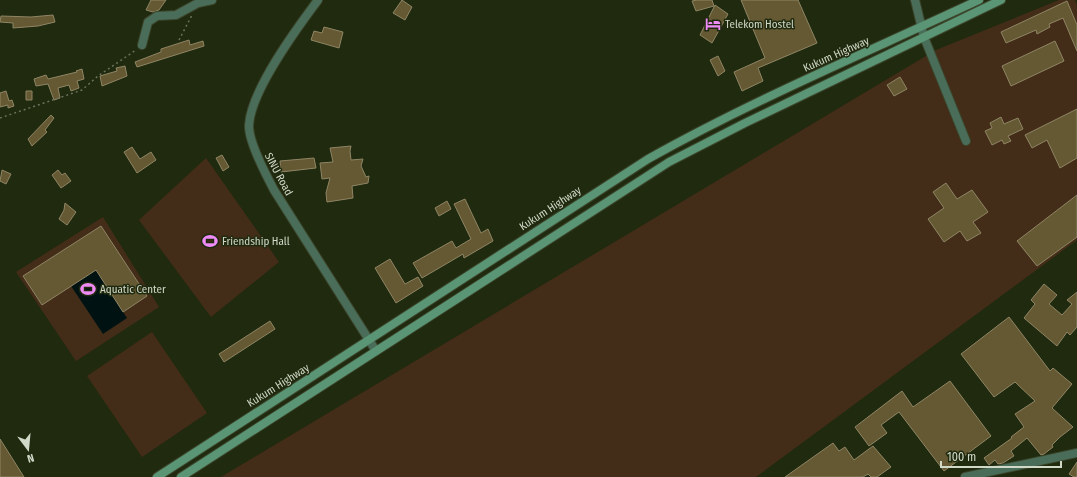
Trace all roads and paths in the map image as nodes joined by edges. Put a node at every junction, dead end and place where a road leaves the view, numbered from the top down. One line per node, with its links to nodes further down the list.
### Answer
1 (212, 0): 6 (street)
2 (318, 0): 13 (street, SINU Road)
3 (915, 0): 7 (street)
4 (979, 0): 7 (main road, Kukum Highway)
5 (1001, 0): 8 (main road, Kukum Highway)
6 (199, 3): 9 (path); 10 (street)
7 (920, 28): 8 (street); 13 (main road, Kukum Highway)
8 (924, 37): 12 (street); 14 (main road, Kukum Highway)
9 (179, 40)
10 (142, 45): 11 (path)
11 (0, 118)
12 (966, 141)
13 (368, 340): 14 (street, SINU Road); 16 (main road, Kukum Highway)
14 (376, 351): 17 (main road, Kukum Highway)
15 (1077, 453): 18 (street)
16 (156, 477)
17 (181, 477)
18 (964, 477)

